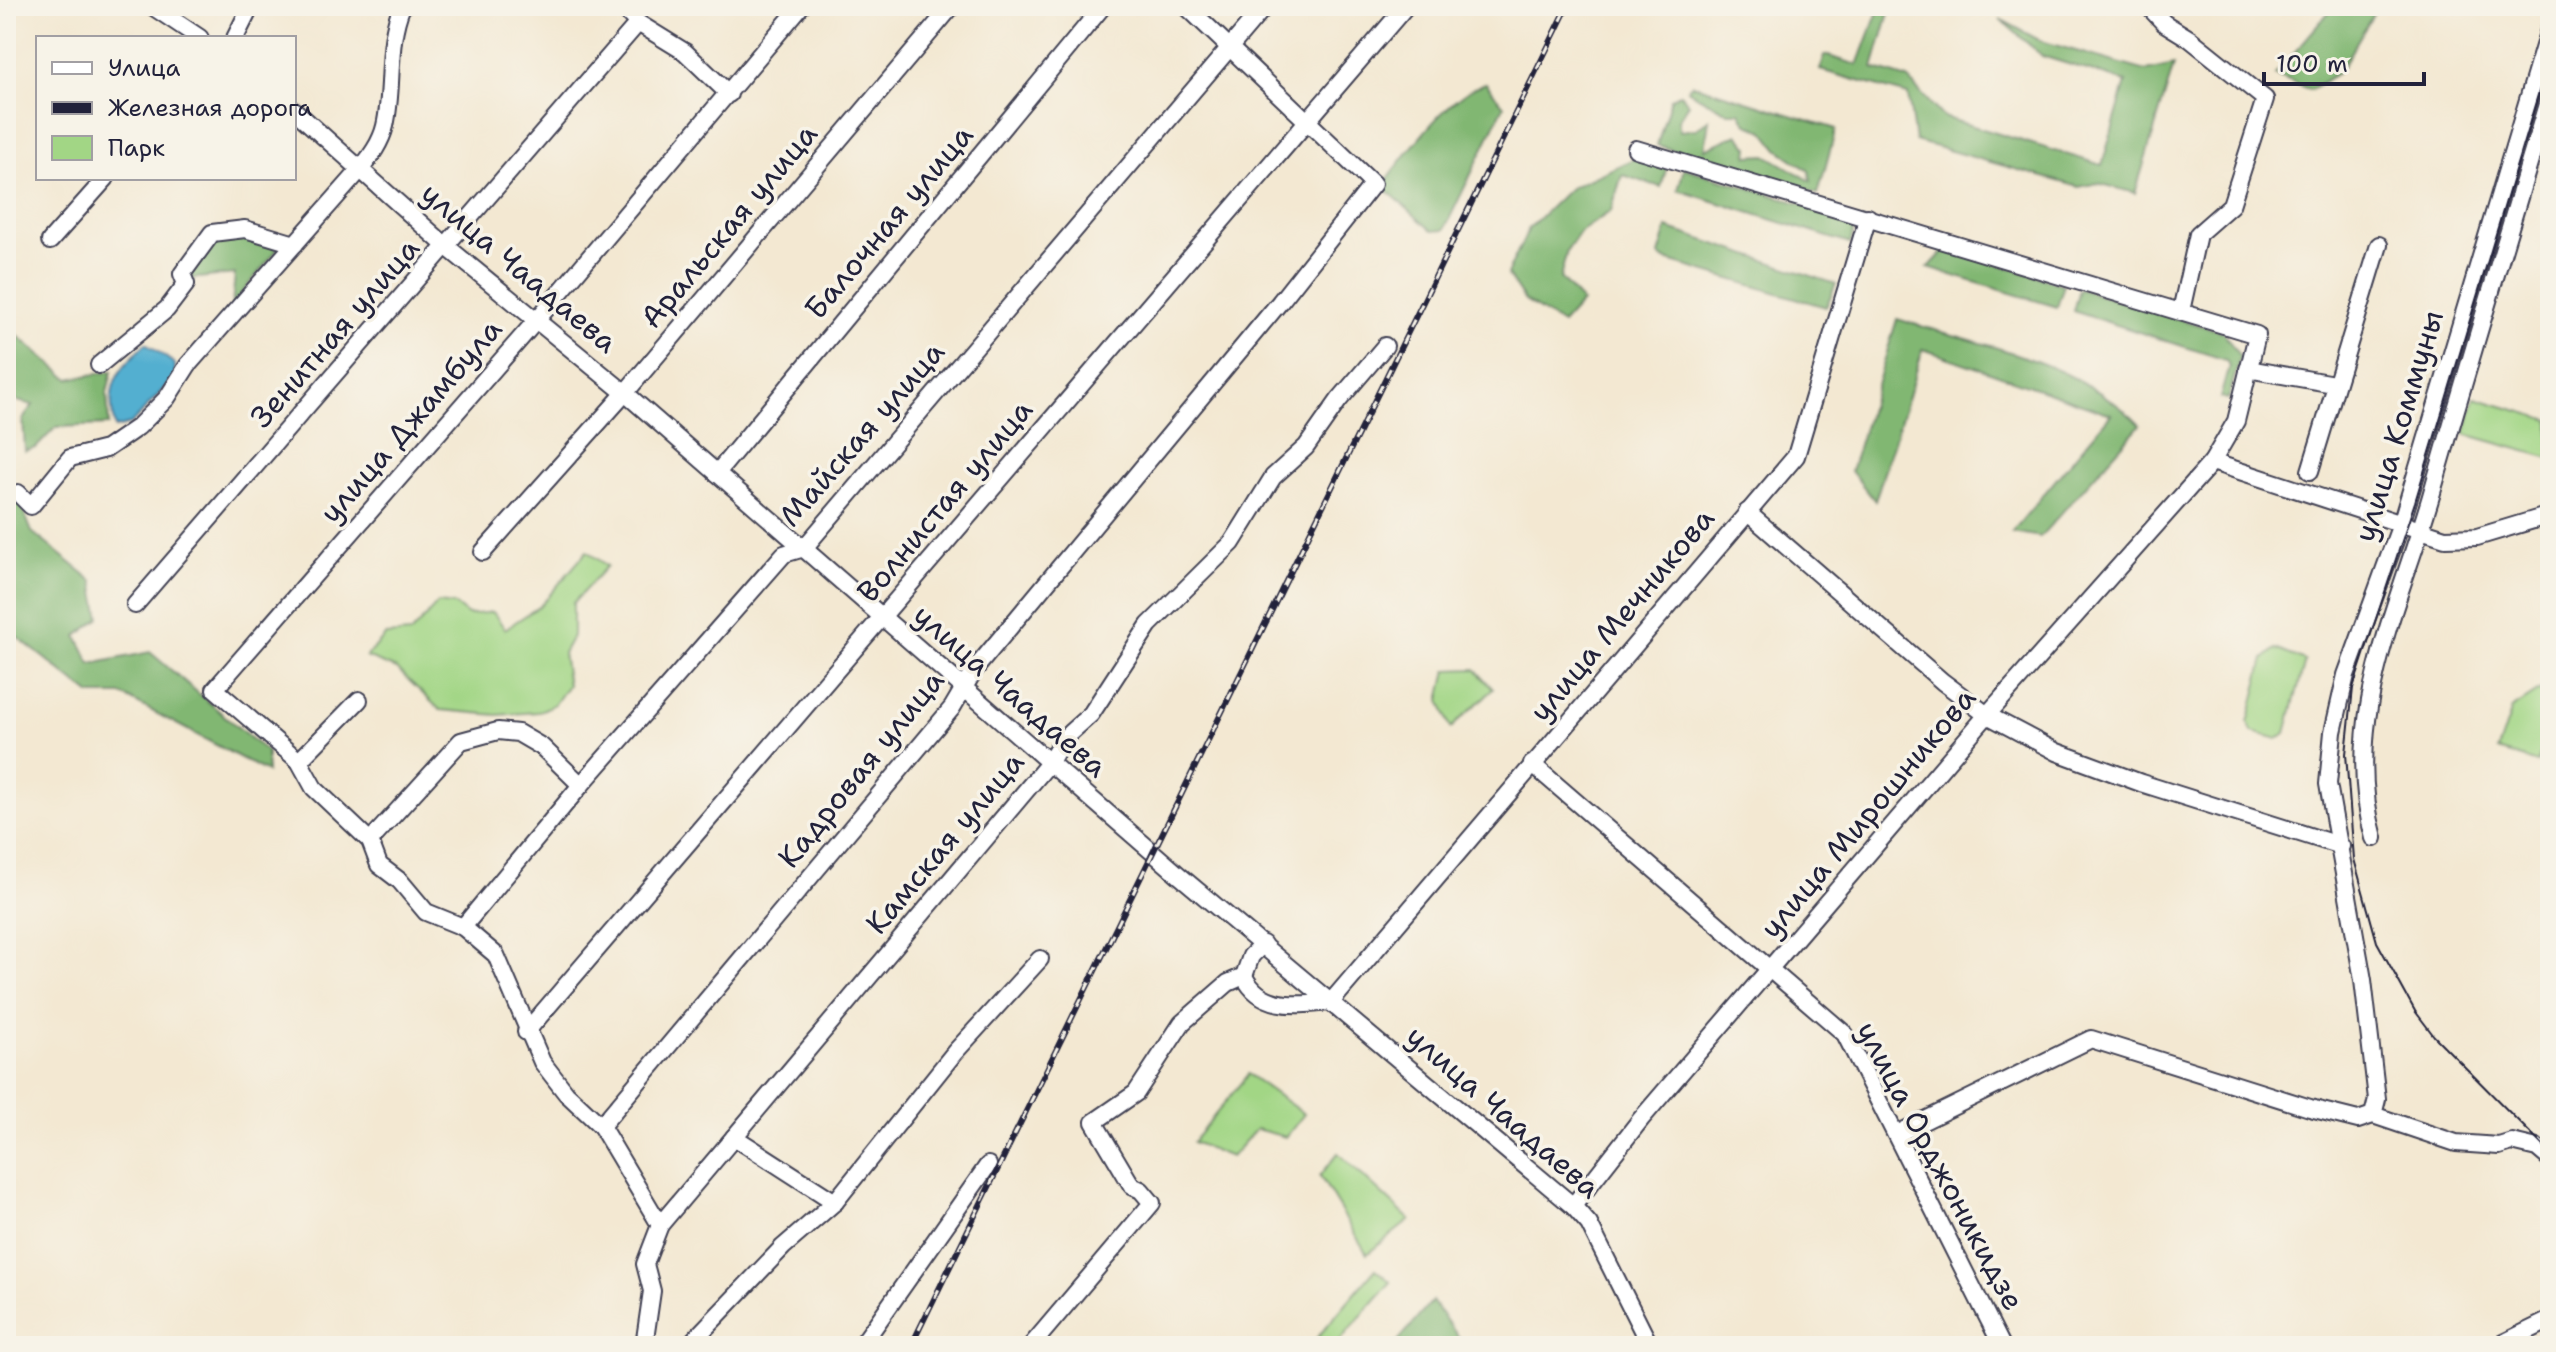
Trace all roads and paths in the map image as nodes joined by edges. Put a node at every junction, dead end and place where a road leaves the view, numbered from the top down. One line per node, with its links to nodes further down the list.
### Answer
1 (152, 6): 14 (street)
2 (251, 6): 15 (street)
3 (402, 6): 22 (street)
4 (621, 6): 12 (street)
5 (952, 6): 35 (street, Аральская улица)
6 (1103, 6): 38 (street, Балочная улица)
7 (1186, 6): 16 (street)
8 (1265, 6): 16 (street, Майская улица)
9 (1406, 6): 20 (street, Волнистая улица)
10 (2148, 6): 29 (street)
11 (796, 8): 17 (street, улица Джамбула)
12 (638, 23): 17 (street); 28 (street, Зенитная улица)
13 (2550, 26): 42 (street, улица Коммуны)
14 (197, 36)
15 (236, 36)
16 (1231, 48): 20 (street); 43 (street, Майская улица)
17 (729, 94): 30 (street, улица Джамбула)
18 (2550, 94): 42 (street, улица Коммуны)
19 (296, 112): 22 (street, улица Чаадаева)
20 (1306, 123): 46 (street, Волнистая улица); 47 (street, Кадровая улица)
21 (1636, 149): 24 (street)
22 (360, 170): 26 (street); 28 (street, улица Чаадаева)
23 (104, 180): 25 (street)
24 (1868, 217): 29 (street); 40 (street, улица Мечникова)
25 (50, 241)
26 (295, 244): 32 (street); 39 (street)
27 (2379, 245): 34 (street)
28 (447, 247): 30 (street, улица Чаадаева); 45 (street, Зенитная улица)
29 (2181, 311): 33 (street)
30 (535, 321): 35 (street, улица Чаадаева); 50 (street, улица Джамбула)
31 (1385, 346): 51 (street, Камская улица)
32 (99, 365)
33 (2248, 369): 34 (street); 36 (street)
34 (2334, 384): 37 (street)
35 (625, 393): 38 (street, улица Чаадаева); 44 (street, Аральская улица)
36 (2212, 462): 42 (street); 49 (street, улица Мирошникова)
37 (2310, 471)
38 (717, 473): 43 (street, улица Чаадаева)
39 (18, 493)
40 (1747, 512): 49 (street); 52 (street, улица Мечникова)
41 (2550, 515): 42 (street)
42 (2412, 528): 54 (street, улица Коммуны); 56 (street, улица Коммуны)
43 (804, 548): 46 (street, улица Чаадаева); 53 (street, Майская улица)
44 (483, 552)
45 (135, 605)
46 (883, 619): 47 (street, улица Чаадаева); 63 (street, Волнистая улица)
47 (964, 690): 51 (street, улица Чаадаева); 65 (street, Кадровая улица)
48 (359, 700): 50 (street)
49 (1987, 715): 56 (street); 60 (street, улица Мирошникова)
50 (299, 761): 55 (street)
51 (1050, 762): 58 (street, улица Чаадаева); 67 (street, Камская улица)
52 (1532, 764): 60 (street, улица Орджоникидзе); 62 (street, улица Мечникова)
53 (581, 785): 55 (street); 57 (street, Майская улица)
54 (2374, 838)
55 (370, 841): 57 (street)
56 (2341, 846): 64 (street, улица Коммуны)
57 (463, 927): 63 (street)
58 (1263, 944): 61 (street); 62 (street, улица Чаадаева)
59 (1040, 959): 70 (street)
60 (1771, 970): 66 (street, улица Орджоникидзе); 71 (street, улица Мирошникова)
61 (1244, 976): 62 (street); 77 (street)
62 (1331, 1002): 71 (street, улица Чаадаева)
63 (526, 1032): 65 (street)
64 (2365, 1118): 66 (street); 68 (street)
65 (601, 1126): 72 (street)
66 (1897, 1134): 79 (street, улица Орджоникидзе)
67 (734, 1137): 70 (street); 72 (street, Камская улица)
68 (2550, 1159)
69 (988, 1165): 76 (street)
70 (835, 1202): 74 (street)
71 (1573, 1206): 78 (street, улица Чаадаева)
72 (660, 1225): 75 (street, Камская улица)
73 (2550, 1320): 80 (street)
74 (688, 1344)
75 (644, 1346)
76 (861, 1346)
77 (1031, 1346)
78 (1650, 1346)
79 (2002, 1346)
80 (2497, 1346)

